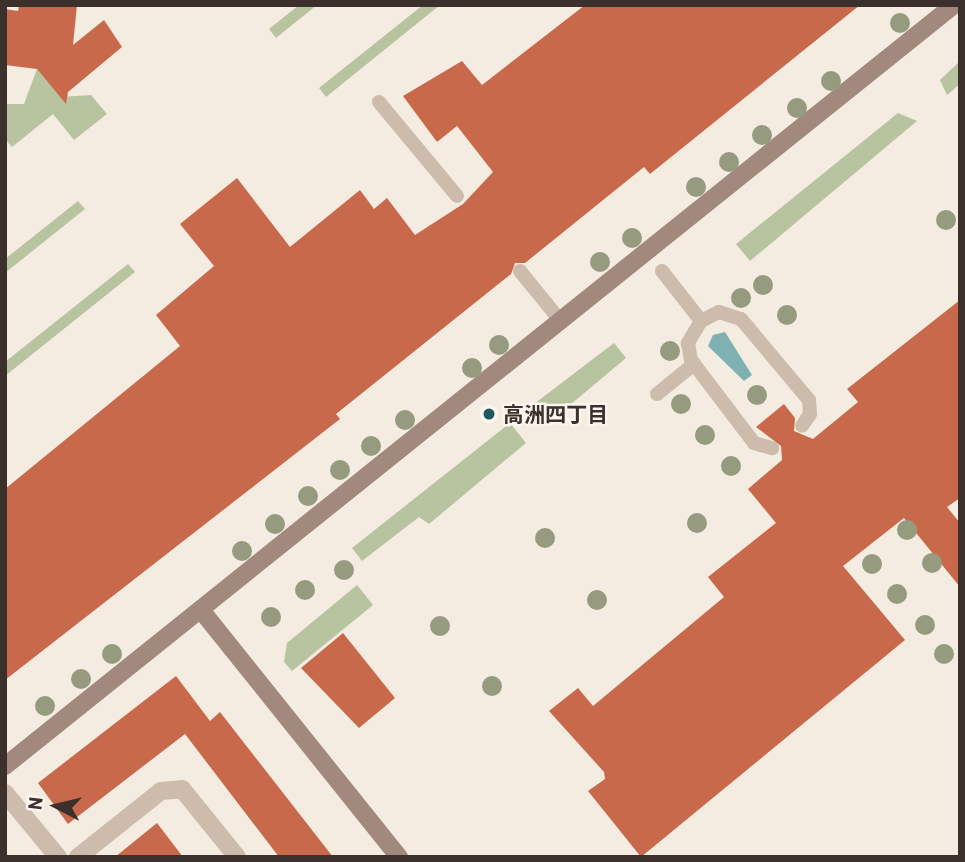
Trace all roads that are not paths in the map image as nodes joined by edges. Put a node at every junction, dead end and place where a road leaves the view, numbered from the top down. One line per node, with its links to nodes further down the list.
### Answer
1 (954, 5): 6 (street)
2 (379, 102): 3 (lane)
3 (457, 196)
4 (520, 271): 6 (lane)
5 (662, 271): 7 (lane)
6 (559, 319): 12 (street)
7 (701, 320): 8 (lane); 10 (lane)
8 (694, 364): 9 (lane); 11 (lane)
9 (657, 394)
10 (802, 426)
11 (772, 448)
12 (201, 610): 13 (street); 18 (street)
13 (5, 766)
14 (5, 793): 15 (street)
15 (58, 857)
16 (78, 857): 17 (street)
17 (237, 857)
18 (399, 857)

